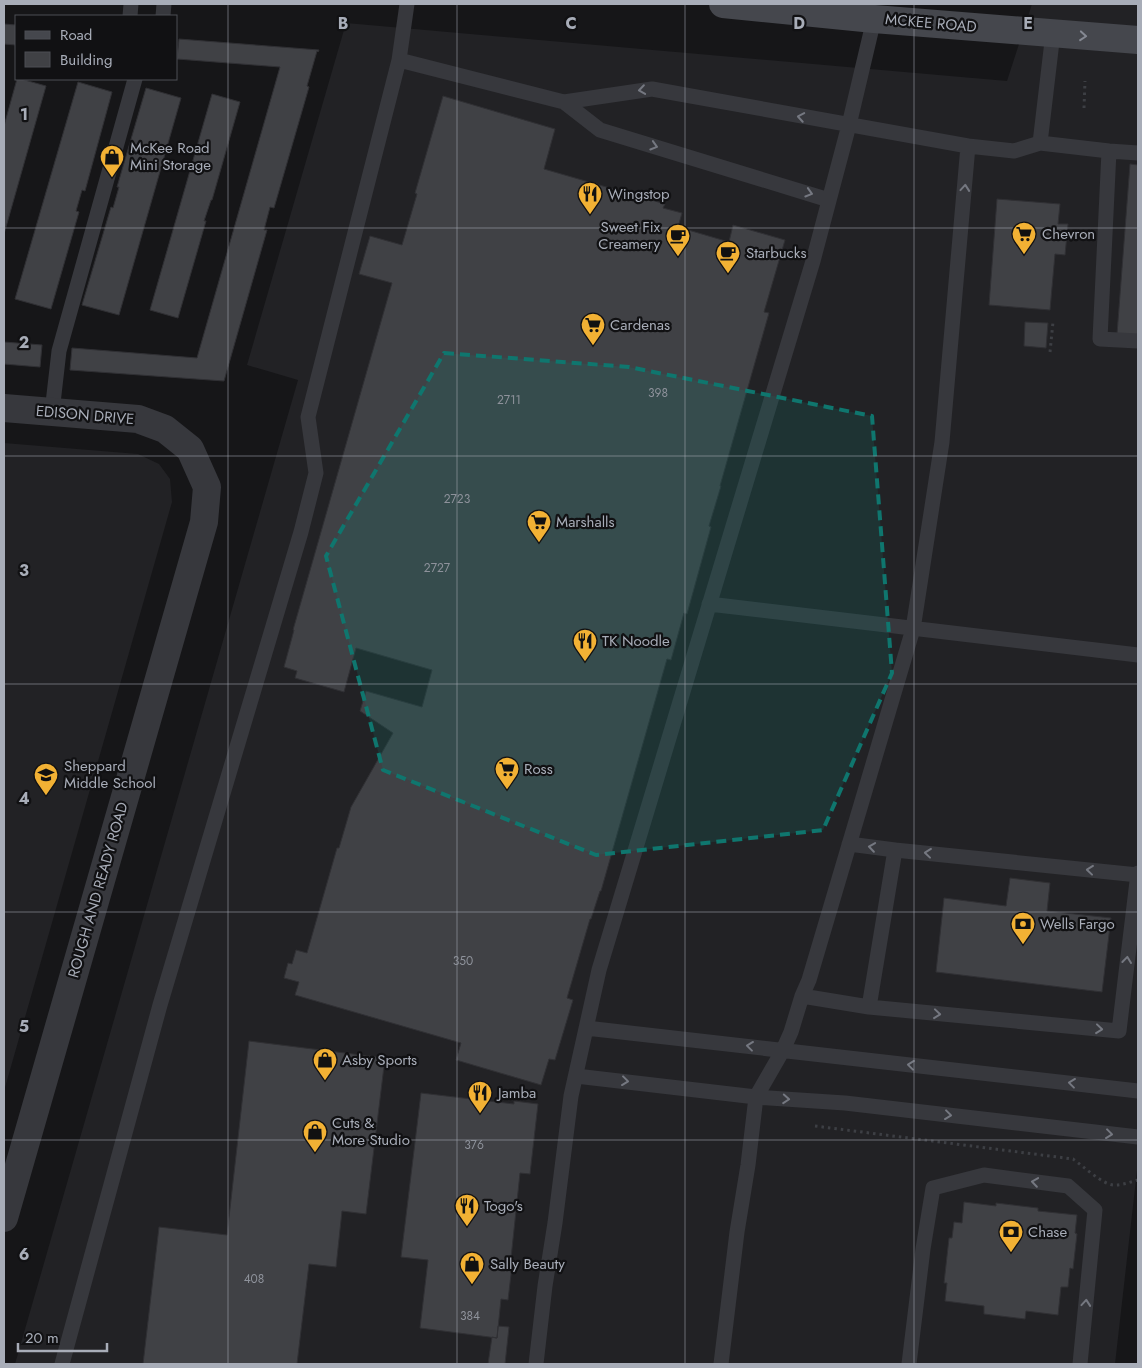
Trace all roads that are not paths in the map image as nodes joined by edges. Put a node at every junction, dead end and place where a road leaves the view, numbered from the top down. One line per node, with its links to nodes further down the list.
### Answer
1 (406, 4): 6 (lane)
2 (723, 4): 3 (main road, MCKEE ROAD)
3 (874, 19): 4 (main road, MCKEE ROAD); 9 (lane)
4 (1053, 33): 5 (main road, MCKEE ROAD, one-way to 5); 10 (lane)
5 (1138, 40)
6 (399, 60): 8 (lane); 35 (lane)
7 (136, 80): 17 (lane)
8 (564, 102): 9 (lane, one-way to 8); 14 (lane, one-way to 14)
9 (849, 126): 11 (lane); 14 (lane)
10 (1040, 143): 11 (lane); 12 (lane)
11 (968, 146): 20 (lane, one-way to 11)
12 (1109, 151): 13 (lane); 15 (lane)
13 (1138, 153)
14 (829, 200): 19 (lane)
15 (1138, 340)
16 (4, 408): 17 (street, EDISON DRIVE)
17 (52, 412): 18 (street, EDISON DRIVE)
18 (165, 429): 33 (street, ROUGH AND READY ROAD)
19 (709, 604): 20 (lane); 27 (lane)
20 (913, 628): 21 (lane); 22 (lane)
21 (1138, 655)
22 (849, 844): 23 (lane, one-way to 22); 25 (lane)
23 (895, 850): 24 (lane, one-way to 23); 26 (lane)
24 (1138, 874): 26 (lane, one-way to 24)
25 (802, 996): 26 (lane); 28 (lane)
26 (869, 1007)
27 (586, 1028): 28 (lane, one-way to 27); 29 (lane)
28 (783, 1050): 30 (lane, one-way to 28); 31 (lane)
29 (576, 1076): 31 (lane, one-way to 31); 36 (lane)
30 (1138, 1091)
31 (756, 1097): 32 (lane, one-way to 32); 37 (lane)
32 (1138, 1137)
33 (6, 1202)
34 (1081, 1358): 38 (lane, one-way to 38)
35 (62, 1364)
36 (536, 1364)
37 (721, 1364)
38 (909, 1364)

